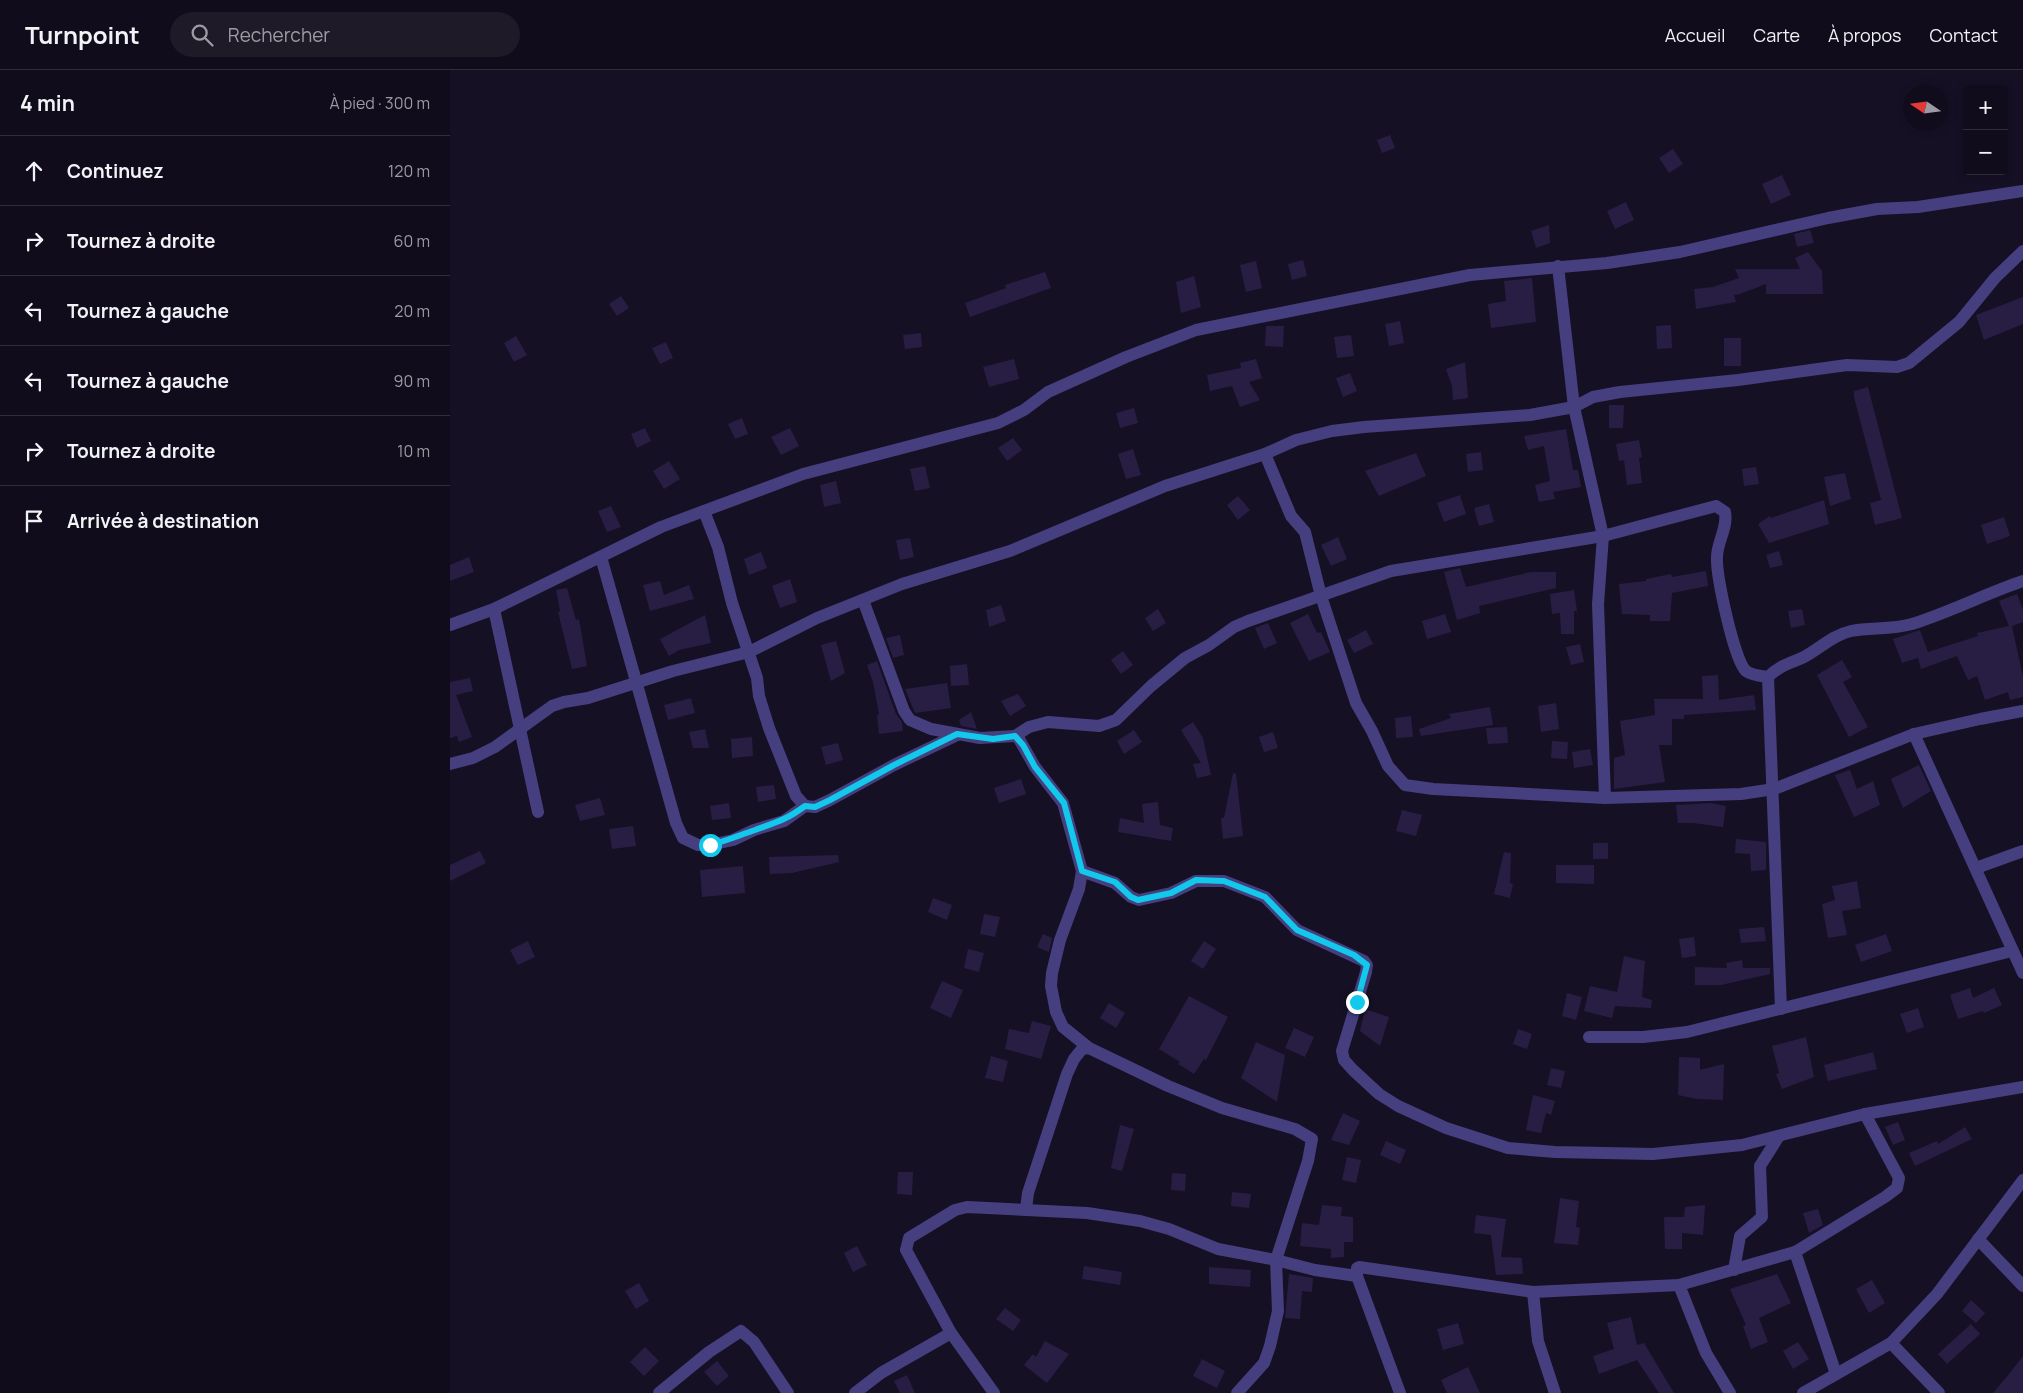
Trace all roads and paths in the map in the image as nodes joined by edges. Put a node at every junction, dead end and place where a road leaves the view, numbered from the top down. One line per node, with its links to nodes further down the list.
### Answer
1 (2023, 191): 3 (street)
2 (2023, 251): 4 (street)
3 (1558, 266): 4 (street); 6 (street)
4 (1574, 407): 5 (street); 7 (street)
5 (1265, 454): 10 (street); 11 (street)
6 (704, 511): 8 (street); 14 (street)
7 (1603, 536): 10 (street); 15 (street); 24 (street)
8 (600, 557): 12 (street); 16 (street)
9 (2023, 581): 15 (street)
10 (1321, 596): 21 (street); 24 (street)
11 (863, 600): 14 (street); 19 (street)
12 (494, 609): 13 (street); 18 (street)
13 (450, 625)
14 (749, 652): 16 (street); 25 (street)
15 (1768, 678): 23 (street)
16 (636, 683): 18 (street); 25 (street)
17 (2023, 711): 20 (street)
18 (521, 729): 22 (street); 26 (street)
19 (957, 734): 21 (street); 25 (street)
20 (1914, 734): 23 (street); 28 (street)
21 (1015, 736): 29 (street)
22 (450, 764)
23 (1774, 789): 24 (street); 32 (street)
24 (1605, 798)
25 (805, 806)
26 (538, 812)
27 (2023, 851): 28 (street)
28 (1976, 868): 30 (street)
29 (1082, 871): 34 (street); 37 (street)
30 (2012, 951): 31 (street); 32 (street)
31 (2023, 974)
32 (1781, 1009): 33 (street)
33 (1589, 1037)
34 (1089, 1048): 39 (street); 42 (street)
35 (2023, 1087): 36 (street)
36 (1865, 1114): 37 (street); 41 (street)
37 (1779, 1136): 43 (street)
38 (2023, 1180): 40 (street)
39 (1026, 1209): 42 (street); 48 (street)
40 (1978, 1239): 46 (street); 49 (street)
41 (1794, 1252): 43 (street); 50 (street)
42 (1276, 1260): 44 (street); 56 (street)
43 (1734, 1270): 45 (street)
44 (1357, 1276): 47 (street); 57 (street)
45 (1679, 1285): 47 (street); 59 (street)
46 (2023, 1286)
47 (1533, 1292): 58 (street)
48 (951, 1333): 54 (street); 55 (street)
49 (1891, 1343): 50 (street); 60 (street)
50 (1836, 1374): 51 (street)
51 (1812, 1391)
52 (659, 1393): 53 (street)
53 (788, 1393)
54 (855, 1393)
55 (994, 1393)
56 (1237, 1393)
57 (1400, 1393)
58 (1555, 1393)
59 (1730, 1393)
60 (1939, 1393)

